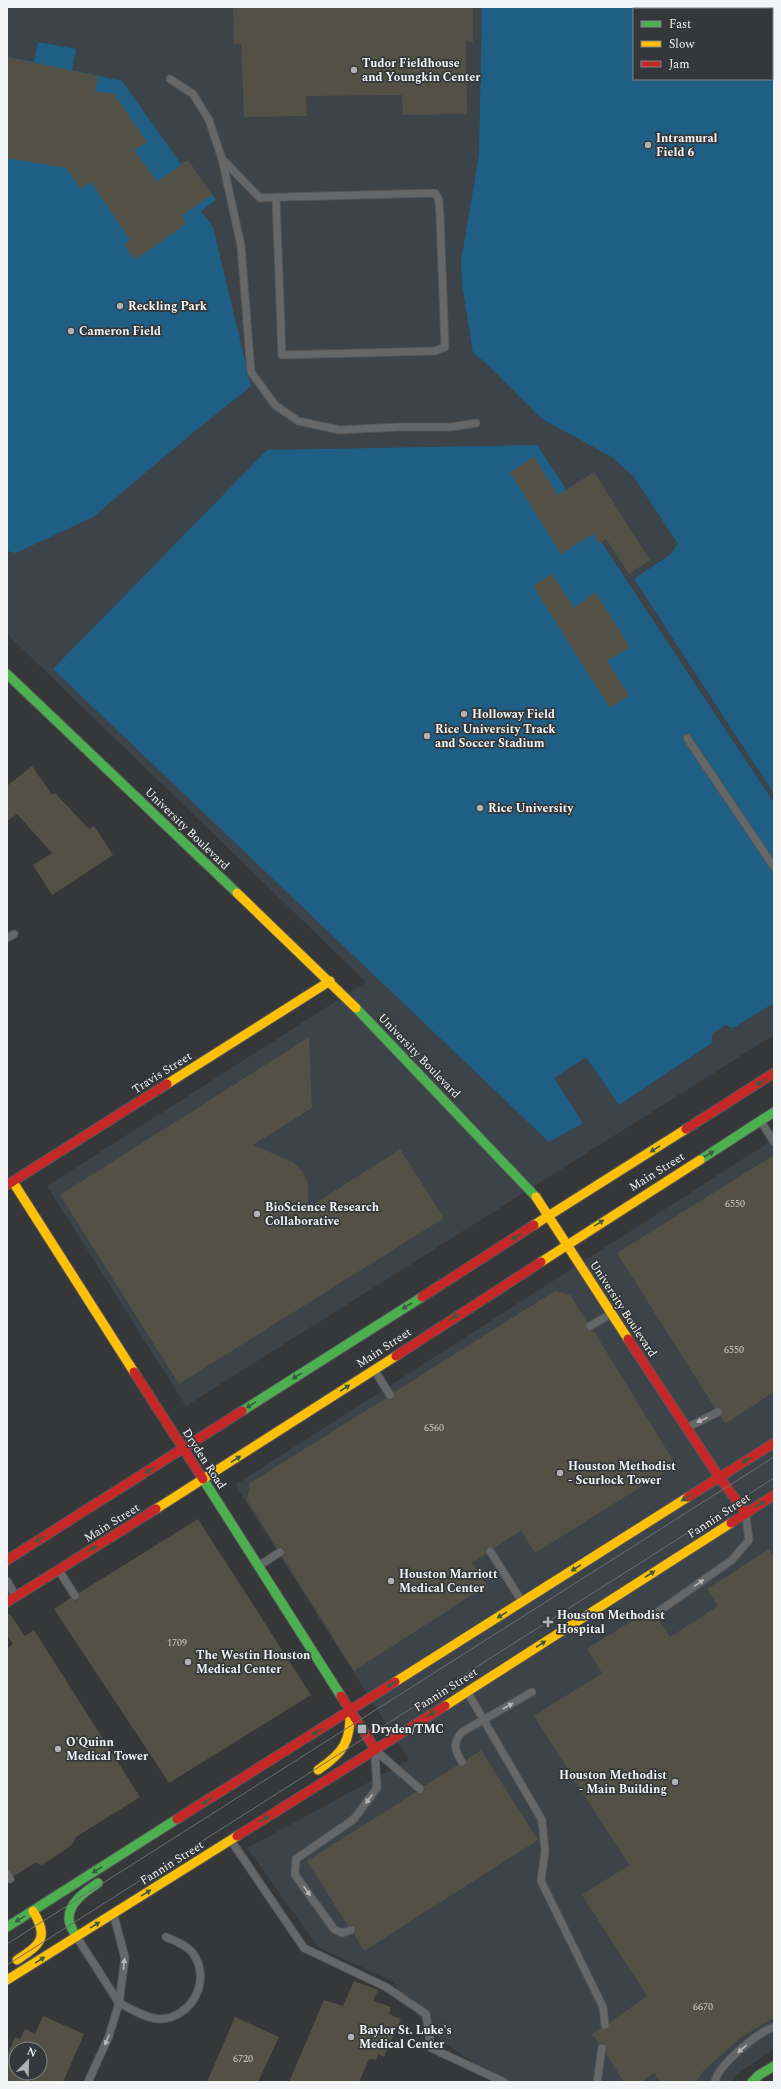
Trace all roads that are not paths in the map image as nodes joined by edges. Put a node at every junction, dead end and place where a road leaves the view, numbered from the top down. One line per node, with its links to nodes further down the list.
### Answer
1 (170, 79): 2 (lane)
2 (222, 159): 3 (lane); 4 (lane)
3 (276, 198): 3 (lane)
4 (476, 423)
5 (7, 674): 10 (main road, University Boulevard)
6 (687, 738): 7 (lane)
7 (774, 867)
8 (14, 934): 9 (lane)
9 (7, 938)
10 (330, 981): 15 (main road, Travis Street); 16 (main road, University Boulevard)
11 (774, 1073): 16 (main road, Main Street, one-way to 16)
12 (774, 1112): 13 (main road, Main Street)
13 (761, 1121): 14 (lane); 17 (main road, Main Street, one-way to 13)
14 (774, 1142)
15 (10, 1184): 25 (main road, Dryden Road)
16 (549, 1216): 17 (main road, University Boulevard); 25 (main road, Main Street, one-way to 25)
17 (566, 1244): 18 (main road, University Boulevard); 20 (main road, Main Street, one-way to 17)
18 (611, 1314): 19 (lane); 23 (main road, University Boulevard)
19 (590, 1326)
20 (374, 1369): 21 (lane); 27 (main road, Main Street, one-way to 20)
21 (390, 1395)
22 (718, 1412): 23 (lane, one-way to 23)
23 (686, 1427): 26 (main road, University Boulevard)
24 (774, 1443): 26 (main road, one-way to 26)
25 (183, 1449): 27 (main road, Dryden Road); 32 (main road, Main Street, one-way to 32)
26 (719, 1477): 29 (main road, University Boulevard); 39 (main road, one-way to 39)
27 (203, 1480): 33 (main road, Dryden Road); 34 (main road, Main Street, one-way to 27)
28 (774, 1495): 29 (main road, Fannin Street, one-way to 28)
29 (746, 1513): 40 (lane, one-way to 29); 41 (main road, Fannin Street, one-way to 29)
30 (490, 1551): 39 (lane)
31 (280, 1552): 33 (lane)
32 (7, 1560)
33 (258, 1566): 43 (main road, Dryden Road)
34 (58, 1570): 36 (main road, Main Street); 37 (lane)
35 (7, 1581): 36 (lane)
36 (16, 1596): 38 (main road, Main Street)
37 (75, 1596)
38 (7, 1602)
39 (523, 1602): 43 (main road, one-way to 43)
40 (655, 1614)
41 (467, 1692): 44 (lane); 45 (main road, Fannin Street, one-way to 41)
42 (532, 1692): 44 (lane, one-way to 42)
43 (350, 1711): 45 (main road, Dryden Road); 47 (main road); 51 (main road, one-way to 51)
44 (483, 1720): 46 (lane); 63 (lane)
45 (375, 1749): 48 (lane); 50 (main road, Fannin Street, one-way to 45); 57 (lane, one-way to 57)
46 (462, 1762)
47 (310, 1776)
48 (420, 1789)
49 (235, 1825): 50 (main road)
50 (231, 1840): 55 (main road, Fannin Street, one-way to 50); 67 (lane)
51 (143, 1841): 52 (main road); 54 (main road, one-way to 54)
52 (135, 1859)
53 (109, 1876): 58 (main road)
54 (33, 1911): 56 (main road, one-way to 56); 60 (main road)
55 (113, 1914): 58 (main road, Fannin Street, one-way to 55); 62 (lane, one-way to 55)
56 (7, 1927)
57 (351, 1930)
58 (77, 1937): 61 (main road, Fannin Street, one-way to 58); 62 (lane)
59 (166, 1937): 62 (lane)
60 (7, 1967)
61 (7, 1980)
62 (119, 2003): 68 (lane, one-way to 68)
63 (605, 2025)
64 (774, 2027): 71 (lane, one-way to 71)
65 (602, 2048): 70 (lane)
66 (774, 2066): 72 (main road)
67 (496, 2080): 69 (lane)
68 (88, 2082)
69 (504, 2082)
70 (597, 2082)
71 (715, 2082)
72 (752, 2082)

